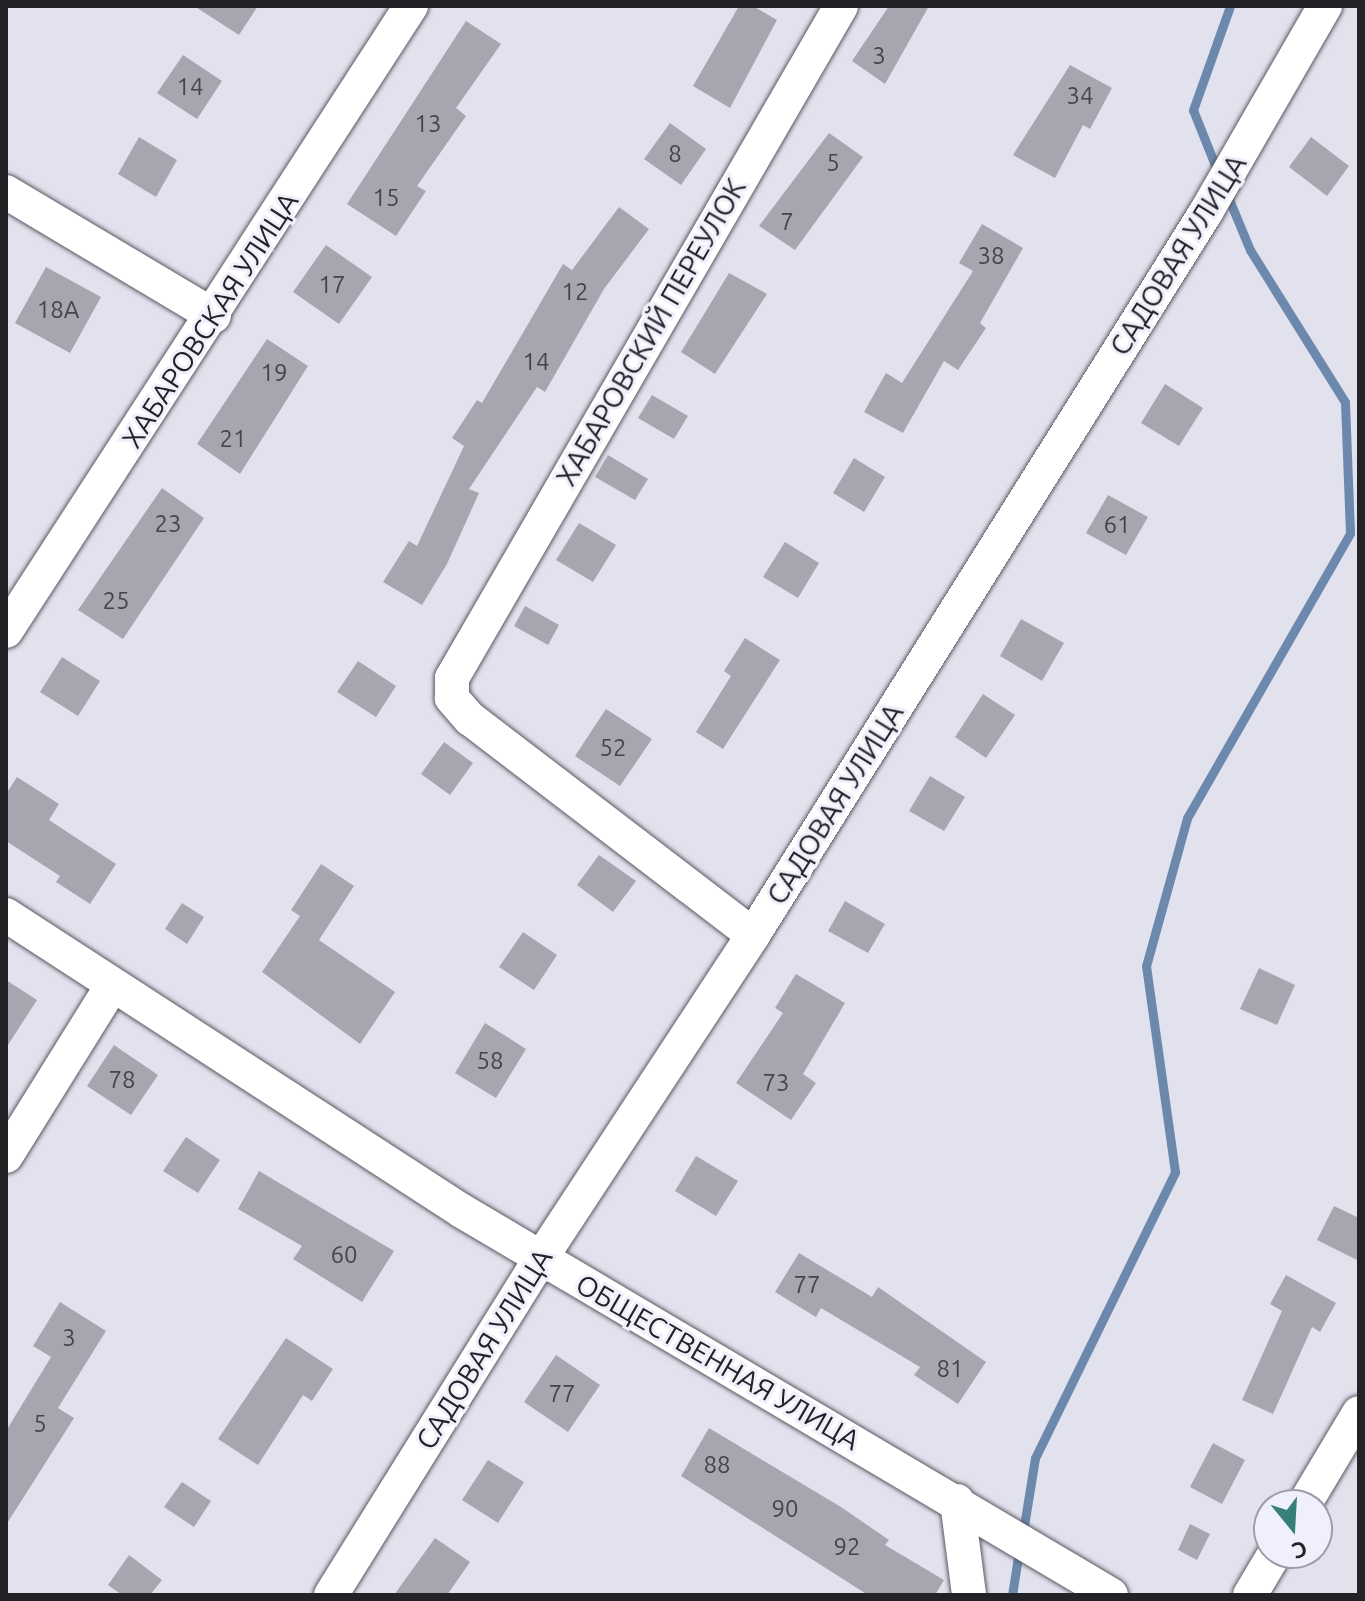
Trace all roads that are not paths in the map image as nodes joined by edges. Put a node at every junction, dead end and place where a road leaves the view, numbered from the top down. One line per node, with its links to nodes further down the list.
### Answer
1 (411, 6): 5 (street, ХАБАРОВСКАЯ УЛИЦА)
2 (1325, 6): 8 (street, САДОВАЯ УЛИЦА)
3 (831, 10): 8 (street, ХАБАРОВСКИЙ ПЕРЕУЛОК)
4 (6, 192): 5 (street)
5 (214, 316): 6 (street, ХАБАРОВСКАЯ УЛИЦА)
6 (6, 631)
7 (6, 915): 9 (street, ОБЩЕСТВЕННАЯ УЛИЦА)
8 (753, 935): 11 (street, САДОВАЯ УЛИЦА)
9 (112, 986): 10 (street); 11 (street, ОБЩЕСТВЕННАЯ УЛИЦА)
10 (6, 1156)
11 (541, 1258): 14 (street, ОБЩЕСТВЕННАЯ УЛИЦА); 16 (street, САДОВАЯ УЛИЦА)
12 (1359, 1413): 13 (street)
13 (1314, 1489)
14 (957, 1501): 17 (street); 18 (street, ОБЩЕСТВЕННАЯ УЛИЦА)
15 (1265, 1569): 19 (street)
16 (331, 1595)
17 (969, 1595)
18 (1111, 1595)
19 (1250, 1595)

